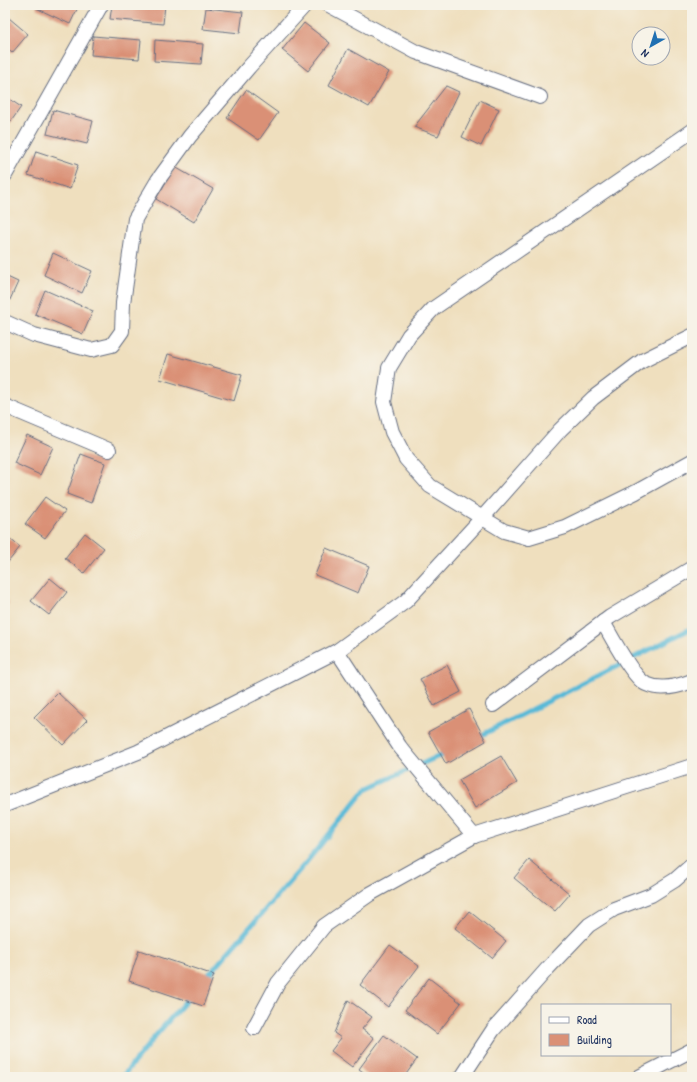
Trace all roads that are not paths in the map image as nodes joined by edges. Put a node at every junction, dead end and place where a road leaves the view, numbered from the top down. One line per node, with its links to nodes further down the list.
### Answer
1 (101, 5): 6 (street)
2 (305, 5): 7 (street)
3 (329, 5): 4 (street)
4 (540, 96)
5 (692, 131): 12 (street)
6 (5, 175)
7 (5, 322)
8 (692, 336): 12 (street)
9 (5, 406): 10 (street)
10 (109, 450)
11 (692, 460): 12 (street)
12 (483, 517): 15 (street)
13 (692, 568): 14 (street)
14 (603, 622): 16 (street); 17 (street)
15 (337, 651): 19 (street); 20 (street)
16 (692, 681)
17 (493, 705)
18 (692, 766): 20 (street)
19 (5, 805)
20 (474, 836): 22 (street)
21 (692, 865): 24 (street)
22 (254, 1028)
23 (692, 1050): 25 (street)
24 (462, 1077)
25 (638, 1077)

